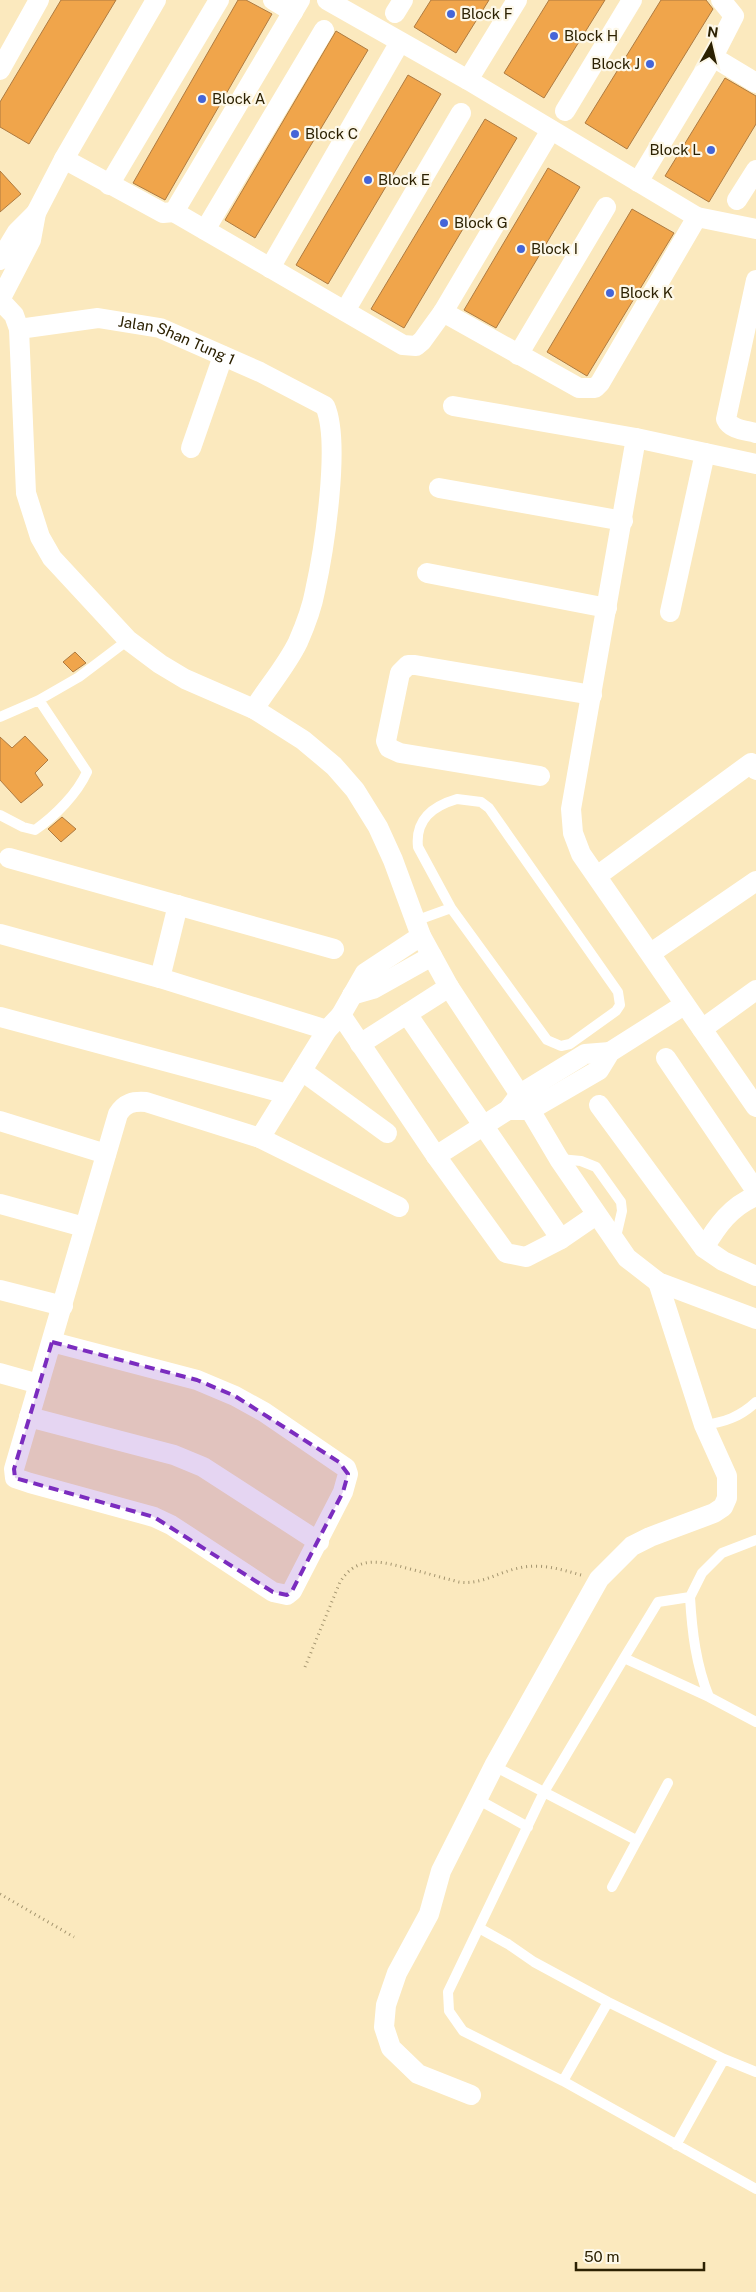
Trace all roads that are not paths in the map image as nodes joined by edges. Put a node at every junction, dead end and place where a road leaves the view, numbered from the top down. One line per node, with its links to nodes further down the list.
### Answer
1 (38, 0): 13 (street)
2 (156, 0): 19 (street)
3 (272, 0): 9 (street)
4 (327, 0): 11 (street)
5 (517, 0): 14 (street)
6 (632, 0): 16 (street)
7 (721, 0): 12 (street)
8 (216, 1): 22 (street)
9 (296, 6): 25 (street)
10 (324, 30): 29 (street)
11 (400, 42): 14 (street); 31 (street)
12 (713, 56): 15 (street); 21 (street)
13 (3, 57)
14 (468, 80): 18 (street)
15 (756, 83)
16 (565, 111)
17 (461, 113): 34 (street)
18 (551, 130): 21 (street); 35 (street)
19 (64, 159): 22 (street); 26 (street)
20 (756, 170): 23 (street)
21 (638, 182): 27 (street)
22 (110, 185): 25 (street)
23 (738, 200)
24 (606, 207): 37 (street)
25 (174, 212): 29 (street)
26 (36, 213): 30 (street); 33 (street)
27 (697, 217): 28 (street); 37 (street)
28 (756, 229)
29 (205, 230): 31 (street)
30 (0, 260)
31 (270, 268): 34 (street)
32 (756, 280): 40 (street)
33 (0, 300): 36 (street)
34 (344, 311): 35 (street)
35 (443, 312): 37 (street)
36 (20, 329): 38 (street, Jalan Shan Tung 1); 50 (street)
37 (518, 355)
38 (223, 356): 42 (street); 53 (street, Jalan Shan Tung 1)
39 (453, 406): 41 (street)
40 (756, 433)
41 (636, 438): 43 (street); 46 (street)
42 (191, 448)
43 (706, 452): 44 (street); 49 (street)
44 (756, 464)
45 (440, 488): 46 (street)
46 (622, 521): 48 (street)
47 (427, 573): 48 (street)
48 (607, 608): 51 (street)
49 (670, 612)
50 (128, 640): 52 (lane); 53 (street)
51 (592, 696): 56 (street); 59 (street)
52 (39, 700): 54 (lane); 57 (lane)
53 (254, 709): 63 (street)
54 (0, 717)
55 (756, 770): 59 (street)
56 (540, 776)
57 (0, 815)
58 (9, 858): 61 (street)
59 (597, 876): 66 (street)
60 (756, 881): 66 (street)
61 (178, 905): 65 (street); 68 (street)
62 (452, 908): 62 (lane); 63 (lane)
63 (418, 929): 67 (street); 71 (street)
64 (0, 934): 68 (street)
65 (334, 949)
66 (651, 953): 72 (street)
67 (432, 956): 69 (street); 71 (street)
68 (160, 978): 77 (street)
69 (449, 987): 74 (street); 83 (street)
70 (756, 990): 76 (street)
71 (352, 995): 73 (street)
72 (684, 1005): 76 (street); 83 (street)
73 (341, 1014): 77 (street); 78 (street)
74 (407, 1014): 78 (street); 86 (street)
75 (0, 1018): 81 (street)
76 (702, 1029): 82 (street)
77 (327, 1030): 80 (street)
78 (360, 1044): 90 (street)
79 (666, 1058): 92 (street)
80 (302, 1071): 81 (street); 87 (street)
81 (287, 1094): 88 (street)
82 (754, 1099)
83 (520, 1105): 86 (street); 91 (street)
84 (599, 1105): 100 (street)
85 (0, 1121): 89 (street)
86 (483, 1126): 90 (street); 98 (street)
87 (387, 1133)
88 (260, 1138): 89 (street); 95 (street)
89 (106, 1154): 97 (street)
90 (436, 1156): 98 (street)
91 (559, 1159): 96 (street); 99 (lane)
92 (756, 1191)
93 (756, 1196): 100 (street)
94 (0, 1204): 97 (street)
95 (399, 1207)
96 (596, 1215): 98 (street); 99 (street)
97 (84, 1227): 104 (street)
98 (561, 1239)
99 (615, 1241): 102 (street)
100 (704, 1248): 101 (street)
101 (756, 1276)
102 (658, 1282): 105 (street); 111 (street)
103 (0, 1290): 104 (street)
104 (63, 1306): 106 (street)
105 (756, 1319)
106 (52, 1342): 108 (street); 114 (street)
107 (0, 1373): 108 (street)
108 (39, 1384): 110 (street)
109 (756, 1402): 111 (lane)
110 (29, 1417): 112 (street); 114 (street)
111 (704, 1425): 119 (street)
112 (9, 1452): 114 (street)
113 (756, 1540): 115 (lane)
114 (319, 1542)
115 (690, 1597): 116 (lane); 117 (lane)
116 (624, 1658): 117 (lane); 121 (lane)
117 (709, 1697): 118 (lane)
118 (756, 1722)
119 (494, 1766): 121 (lane); 122 (street)
120 (668, 1783): 124 (lane)
121 (544, 1792): 123 (lane); 124 (lane)
122 (477, 1799): 123 (lane); 131 (street)
123 (528, 1827): 126 (lane)
124 (636, 1840): 125 (lane)
125 (612, 1887)
126 (479, 1928): 127 (lane); 130 (lane)
127 (608, 2002): 128 (lane); 130 (lane)
128 (724, 2059): 129 (lane); 132 (lane)
129 (756, 2072)
130 (564, 2081): 132 (lane)
131 (471, 2095)
132 (676, 2145): 133 (lane)
133 (756, 2189)

